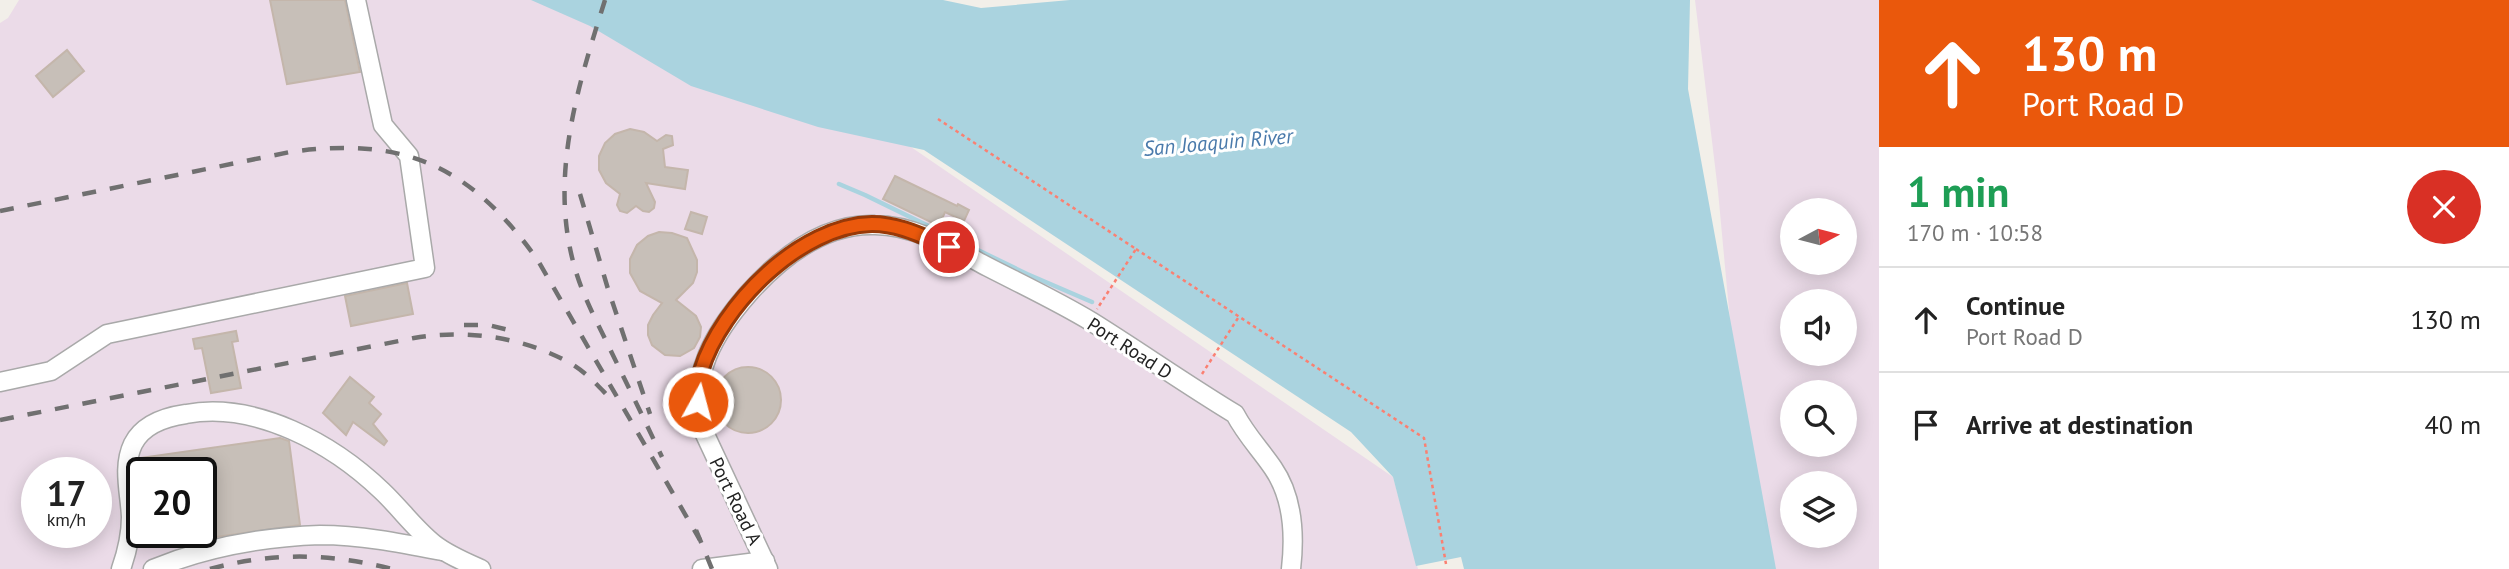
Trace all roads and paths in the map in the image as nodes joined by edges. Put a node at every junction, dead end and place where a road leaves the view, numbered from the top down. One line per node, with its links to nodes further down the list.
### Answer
1 (356, 0): 7 (lane)
2 (938, 119): 4 (path)
3 (865, 225): 6 (lane, Port Road D); 11 (lane, Port Road A)
4 (1136, 249): 5 (path); 6 (path)
5 (1239, 316): 8 (path); 10 (path)
6 (1090, 321): 8 (lane, Port Road D)
7 (0, 382)
8 (1192, 388): 16 (lane, Port Road D)
9 (445, 551): 12 (lane); 13 (lane); 14 (lane)
10 (1446, 564)
11 (767, 565): 15 (lane)
12 (121, 569)
13 (153, 569)
14 (481, 569)
15 (702, 569)
16 (1291, 569)

